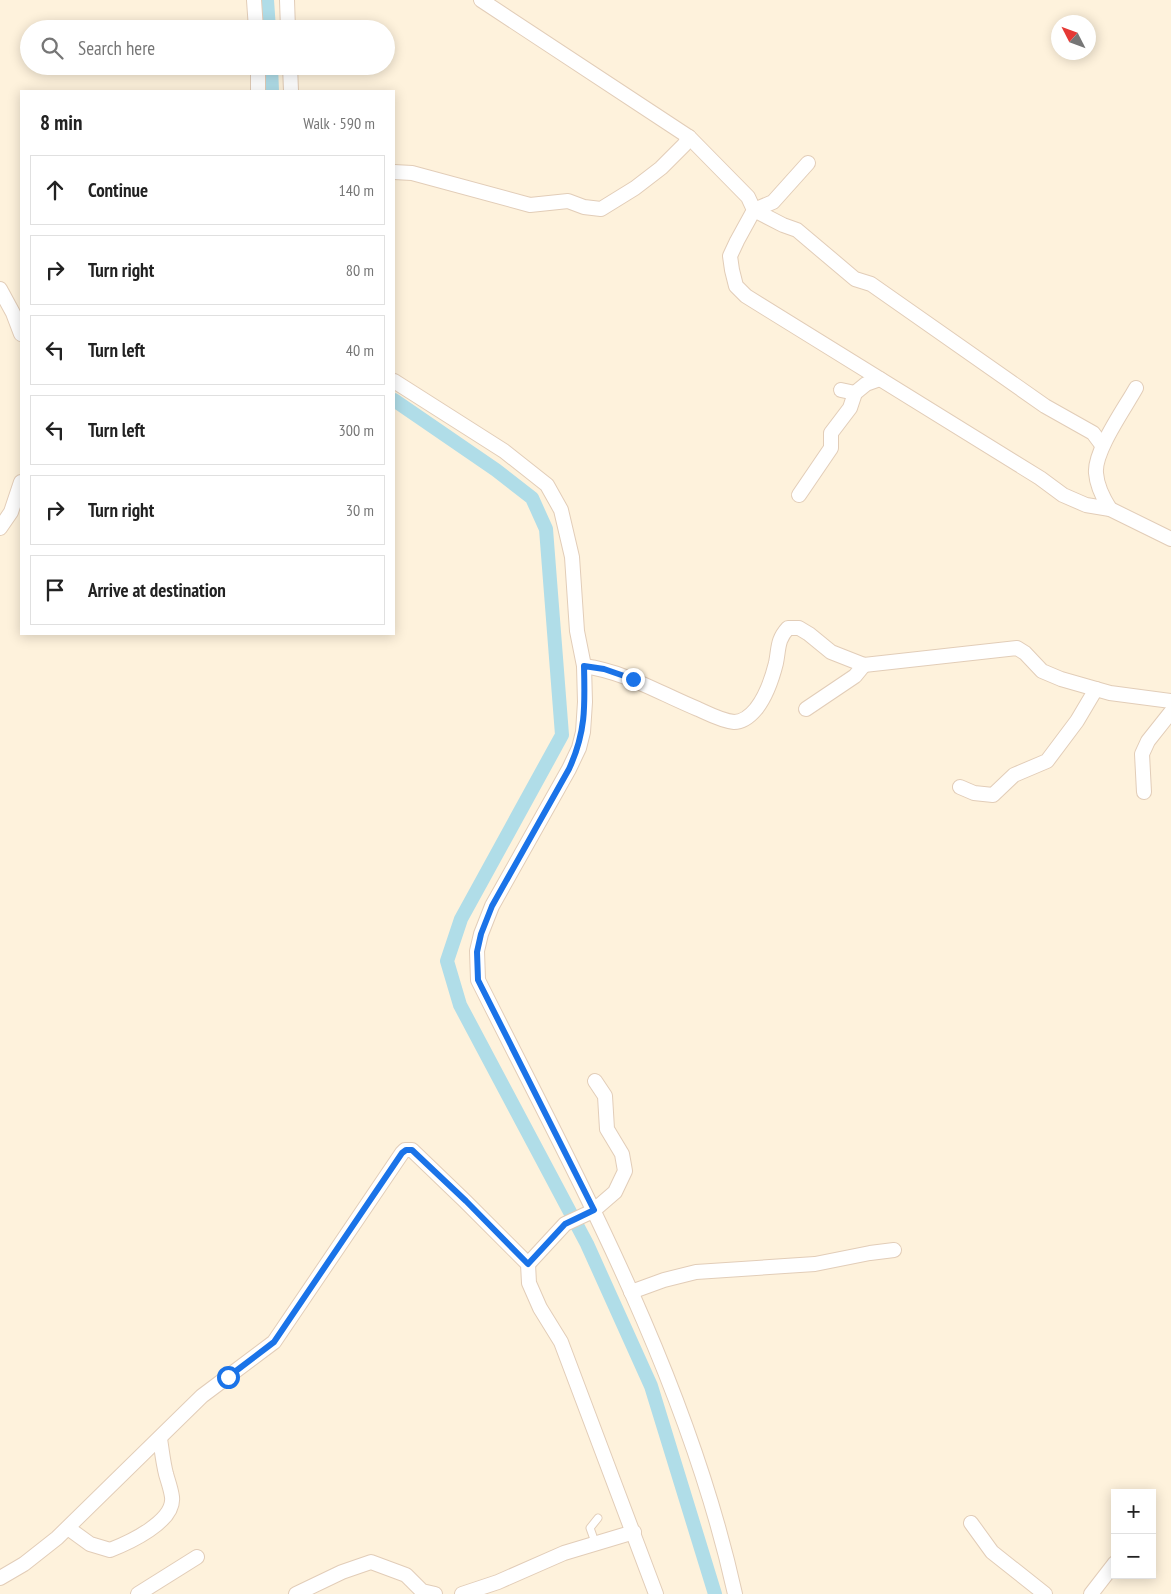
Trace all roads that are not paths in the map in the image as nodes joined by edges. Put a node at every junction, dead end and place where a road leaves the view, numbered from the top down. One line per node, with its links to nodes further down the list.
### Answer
1 (254, 0): 4 (street)
2 (287, 0): 5 (street)
3 (481, 0): 10 (street)
4 (255, 20)
5 (288, 20)
6 (258, 75): 8 (street)
7 (290, 75): 9 (street)
8 (258, 90)
9 (291, 90)
10 (689, 137): 12 (street); 13 (street)
11 (808, 163): 13 (street)
12 (395, 172)
13 (754, 210): 16 (street); 21 (street)
14 (0, 289): 15 (street)
15 (20, 331)
16 (880, 379): 20 (street); 24 (street)
17 (395, 382): 28 (street)
18 (1136, 388): 21 (street)
19 (841, 390): 20 (street)
20 (855, 393): 23 (street)
21 (1102, 446): 24 (street)
22 (20, 485): 25 (street)
23 (799, 495)
24 (1110, 509): 26 (street)
25 (0, 528)
26 (1171, 539)
27 (864, 665): 28 (street); 29 (street); 31 (street)
28 (584, 666): 36 (street)
29 (1096, 689): 30 (street); 33 (street)
30 (1171, 701)
31 (806, 709)
32 (1171, 712): 34 (street)
33 (960, 787)
34 (1144, 792)
35 (595, 1080): 36 (street)
36 (592, 1211): 38 (street); 39 (street)
37 (894, 1250): 39 (street)
38 (528, 1264): 40 (street); 44 (street)
39 (631, 1292): 55 (street)
40 (160, 1439): 43 (street); 43 (street)
41 (598, 1518): 45 (lane)
42 (971, 1523): 49 (street)
43 (68, 1528): 48 (street)
44 (634, 1532): 45 (street); 54 (street)
45 (595, 1542): 53 (street)
46 (197, 1557): 50 (street)
47 (1111, 1568): 57 (street)
48 (0, 1578)
49 (1029, 1588): 56 (street)
50 (138, 1594)
51 (296, 1594): 52 (street)
52 (435, 1594)
53 (462, 1594)
54 (656, 1594)
55 (735, 1594)
56 (1045, 1594)
57 (1091, 1594)

